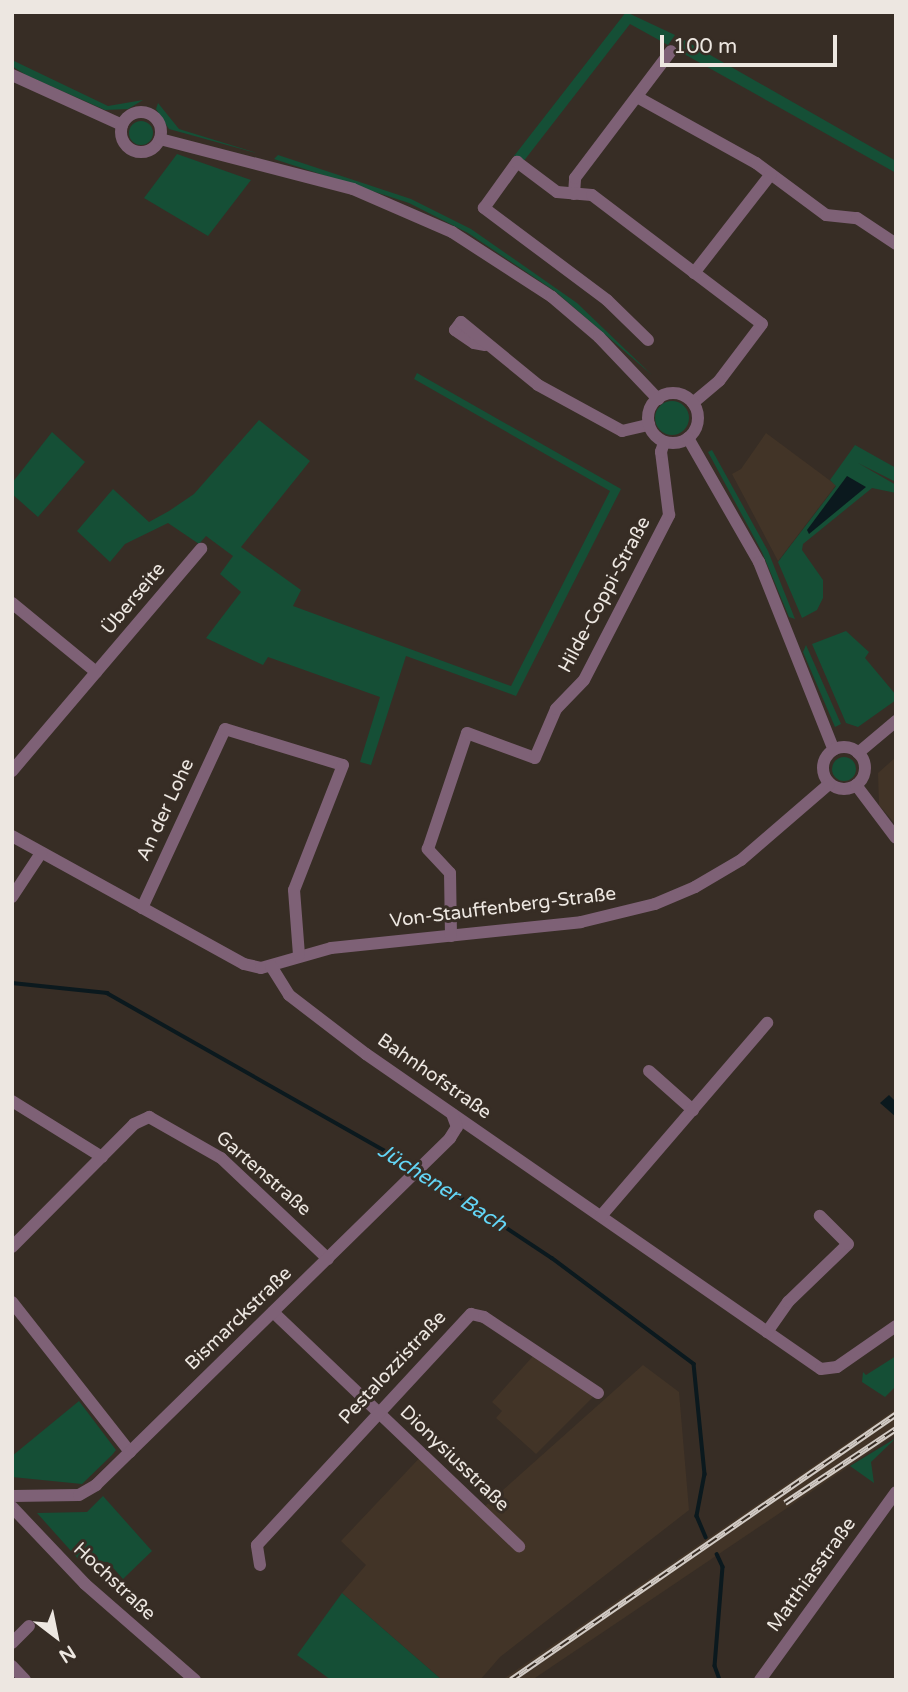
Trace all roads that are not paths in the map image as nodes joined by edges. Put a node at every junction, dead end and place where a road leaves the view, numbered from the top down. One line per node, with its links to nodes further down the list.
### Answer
1 (671, 51): 3 (street)
2 (12, 75): 4 (street)
3 (637, 97): 6 (street); 7 (street)
4 (122, 125): 5 (street); 5 (street)
5 (160, 139): 12 (street)
6 (771, 174): 8 (street); 9 (street)
7 (574, 194): 9 (street); 10 (street)
8 (896, 244)
9 (694, 273): 13 (street)
10 (648, 340)
11 (485, 345): 14 (street)
12 (657, 399): 13 (street); 14 (street)
13 (693, 403): 15 (street)
14 (649, 425): 16 (street)
15 (688, 438): 16 (street); 21 (street)
16 (664, 442): 31 (street, Hilde-Coppi-Straße)
17 (201, 549): 19 (street, Überseite)
18 (12, 603): 19 (street)
19 (96, 672): 23 (street, Überseite)
20 (896, 721): 22 (street)
21 (834, 750): 22 (street); 24 (street)
22 (858, 753): 25 (street)
23 (12, 771)
24 (829, 784): 25 (street); 31 (street, Von-Stauffenberg-Straße)
25 (856, 785): 27 (street)
26 (12, 836): 28 (street)
27 (896, 838)
28 (41, 853): 29 (street); 30 (street)
29 (12, 897)
30 (142, 908): 32 (street, An der Lohe); 33 (street)
31 (451, 936): 32 (street, Von-Stauffenberg-Straße)
32 (299, 955): 33 (street, Von-Stauffenberg-Straße)
33 (271, 966): 38 (street, Bahnhofstraße)
34 (768, 1023): 37 (street)
35 (649, 1072): 37 (street)
36 (12, 1101): 39 (street)
37 (693, 1110): 40 (street)
38 (452, 1114): 40 (street, Bahnhofstraße); 43 (street, Bismarckstraße)
39 (102, 1157): 42 (street, Gartenstraße); 43 (street, Gartenstraße)
40 (601, 1216): 47 (street, Bahnhofstraße)
41 (820, 1216): 47 (street)
42 (12, 1247)
43 (328, 1259): 45 (street, Bismarckstraße)
44 (12, 1302): 50 (street)
45 (273, 1312): 49 (street, Dionysiusstraße); 50 (street, Bismarckstraße)
46 (896, 1326): 47 (street, Bahnhofstraße)
47 (767, 1332)
48 (598, 1393): 49 (street, Pestalozzistraße)
49 (377, 1413): 54 (street, Dionysiusstraße); 55 (street, Pestalozzistraße)
50 (130, 1452): 52 (street, Bismarckstraße)
51 (896, 1492): 61 (street, Matthiasstraße)
52 (12, 1496)
53 (12, 1507): 60 (street, Hochstraße)
54 (519, 1546)
55 (260, 1566)
56 (29, 1626): 57 (street)
57 (12, 1643)
58 (12, 1666): 59 (street)
59 (25, 1680)
60 (195, 1680)
61 (760, 1680)

